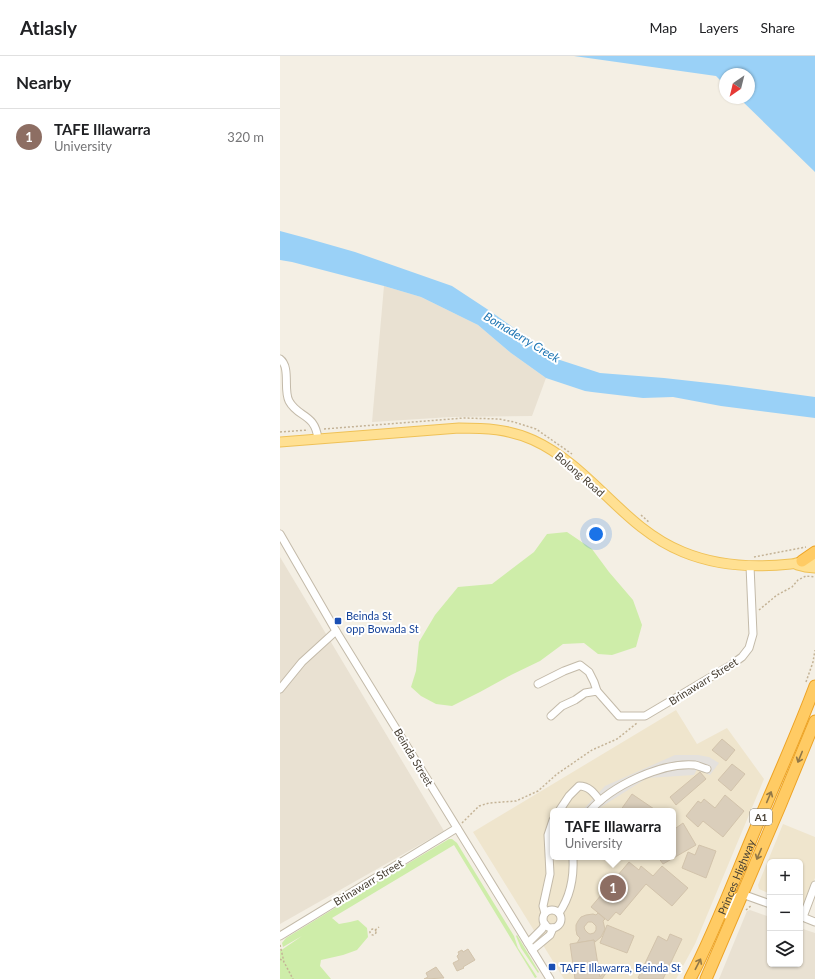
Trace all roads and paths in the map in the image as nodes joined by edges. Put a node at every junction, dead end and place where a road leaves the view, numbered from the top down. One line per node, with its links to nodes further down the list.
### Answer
1 (280, 359): 2 (street)
2 (316, 429): 3 (path); 4 (street); 6 (path)
3 (280, 432)
4 (318, 439): 5 (main road, Bolong Road); 11 (main road, Bolong Road)
5 (280, 442)
6 (573, 455)
7 (640, 514): 8 (path)
8 (651, 524)
9 (280, 534): 17 (street, Beinda Street)
10 (811, 549): 11 (path); 13 (highway)
11 (750, 561): 13 (main road, Bolong Road); 16 (street, Brinawarr Street)
12 (815, 561): 13 (main road, Bolong Road)
13 (797, 563): 14 (main road, Bolong Road)
14 (815, 568)
15 (815, 577): 16 (path)
16 (752, 614): 23 (street, Brinawarr Street)
17 (336, 631): 20 (street); 29 (street, Beinda Street)
18 (538, 684): 21 (street)
19 (815, 686): 49 (highway, Princes Highway / A1, one-way to 19)
20 (280, 689)
21 (597, 691): 22 (street); 23 (street)
22 (551, 716)
23 (645, 716): 29 (path)
24 (815, 721): 35 (highway, Princes Highway / A1, one-way to 35)
25 (707, 769): 26 (street)
26 (600, 801): 27 (street); 28 (street)
27 (561, 808)
28 (593, 808)
29 (457, 828): 46 (street, Brinawarr Street); 48 (street, Beinda Street)
30 (550, 829): 31 (street)
31 (550, 846)
32 (551, 860): 38 (street)
33 (573, 860): 39 (street)
34 (815, 886): 37 (street)
35 (742, 894): 36 (street); 49 (street); 55 (highway, Princes Highway / A1)
36 (767, 903)
37 (803, 912)
38 (545, 913): 39 (street); 42 (street)
39 (559, 913): 44 (street)
40 (803, 917): 41 (street)
41 (815, 922)
42 (545, 924): 44 (street); 48 (street)
43 (379, 927): 45 (path)
44 (553, 928): 48 (street)
45 (375, 930)
46 (280, 936)
47 (280, 945): 51 (path)
48 (530, 947): 53 (street, Beinda Street)
49 (705, 950): 54 (highway, Princes Highway / A1, one-way to 49)
50 (280, 958): 51 (path)
51 (284, 962): 52 (path)
52 (293, 979)
53 (550, 979)
54 (690, 979)
55 (706, 979)

